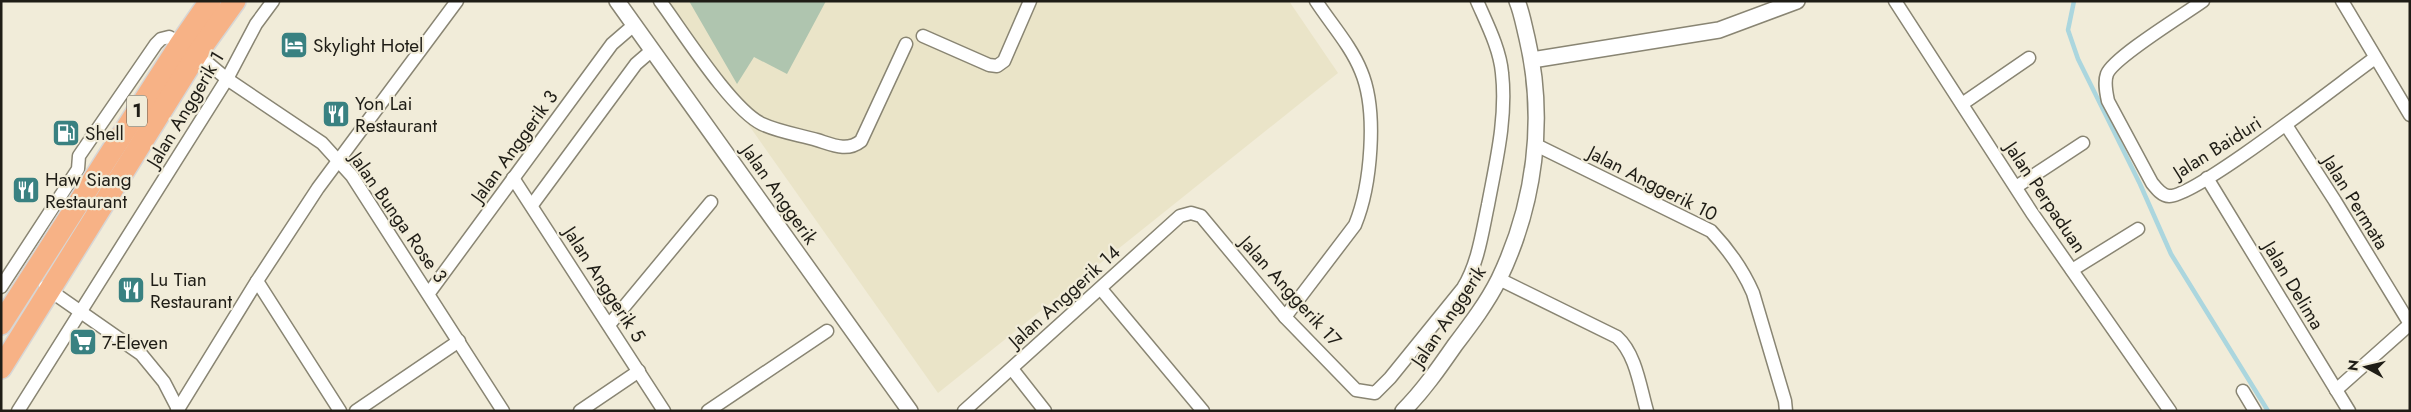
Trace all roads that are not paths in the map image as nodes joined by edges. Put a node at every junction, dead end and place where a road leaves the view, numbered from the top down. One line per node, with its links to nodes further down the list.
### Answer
1 (210, 1): 18 (highway, 1)
2 (234, 1): 18 (highway, 1)
3 (273, 1): 23 (street, Jalan Anggerik 1)
4 (457, 1): 29 (street)
5 (617, 1): 15 (street, Jalan Anggerik)
6 (660, 1): 17 (street)
7 (1030, 1): 16 (street)
8 (1316, 1): 47 (street)
9 (1477, 1): 47 (street, Jalan Anggerik 17)
10 (1516, 1): 22 (street, Jalan Anggerik)
11 (1797, 1): 22 (street)
12 (1895, 1): 24 (street, Jalan Perpaduan)
13 (2203, 1): 31 (street, Jalan Baiduri)
14 (2342, 1): 21 (street)
15 (634, 25): 19 (street, Jalan Anggerik); 30 (street, Jalan Anggerik 3)
16 (923, 36)
17 (906, 44)
18 (189, 48): 23 (street, Jalan Bunga Rose 3); 32 (highway, 1); 32 (street)
19 (652, 51): 35 (street); 66 (street, Jalan Anggerik)
20 (2030, 58): 24 (street)
21 (2375, 58): 25 (street); 26 (street, Jalan Baiduri)
22 (1532, 60): 28 (street, Jalan Anggerik)
23 (227, 79): 29 (street, Jalan Bunga Rose 3); 46 (street, Jalan Anggerik 1)
24 (1962, 104): 33 (street, Jalan Perpaduan)
25 (2410, 116)
26 (2286, 126): 31 (street, Jalan Baiduri); 49 (street, Jalan Permata)
27 (2083, 143): 33 (street)
28 (1536, 145): 40 (street, Jalan Anggerik); 72 (street, Jalan Anggerik 10)
29 (338, 160): 41 (street); 45 (street, Jalan Bunga Rose 3)
30 (513, 178): 35 (street, Jalan Anggerik 5); 45 (street, Jalan Anggerik 3)
31 (2207, 178): 56 (street, Jalan Delima)
32 (94, 179): 39 (highway, 1); 42 (street); 44 (highway, 1)
33 (2016, 187): 38 (street, Jalan Perpaduan)
34 (711, 202): 50 (street)
35 (532, 205): 50 (street, Jalan Anggerik 5)
36 (1191, 213): 43 (street, Jalan Anggerik 14); 47 (street, Jalan Anggerik 17)
37 (2138, 229): 38 (street)
38 (2072, 270): 73 (street, Jalan Perpaduan)
39 (30, 277): 44 (street); 48 (highway, 1)
40 (1499, 279): 70 (street, Jalan Anggerik); 71 (street)
41 (257, 281): 58 (street); 60 (street)
42 (1, 287)
43 (1101, 289): 54 (street, Jalan Anggerik 14); 69 (street)
44 (50, 291): 46 (street); 53 (highway, 1)
45 (429, 292): 52 (street, Jalan Bunga Rose 3)
46 (81, 311): 58 (street); 59 (street, Jalan Anggerik 1)
47 (1285, 317)
48 (1, 324)
49 (2410, 324): 56 (street)
50 (609, 325): 55 (street, Jalan Anggerik 5)
51 (827, 332): 65 (street)
52 (459, 341): 61 (street); 62 (street, Jalan Bunga Rose 3)
53 (1, 368)
54 (1012, 368): 67 (street, Jalan Anggerik 14); 68 (street)
55 (639, 372): 63 (street); 64 (street, Jalan Anggerik 5)
56 (2336, 390): 75 (street, Jalan Delima)
57 (2243, 391): 74 (street)
58 (178, 410)
59 (18, 411)
60 (340, 411)
61 (356, 411)
62 (504, 411)
63 (580, 411)
64 (664, 411)
65 (708, 411)
66 (910, 411)
67 (964, 411)
68 (1045, 411)
69 (1203, 411)
70 (1403, 411)
71 (1648, 411)
72 (1786, 411)
73 (2170, 411)
74 (2255, 411)
75 (2349, 411)

